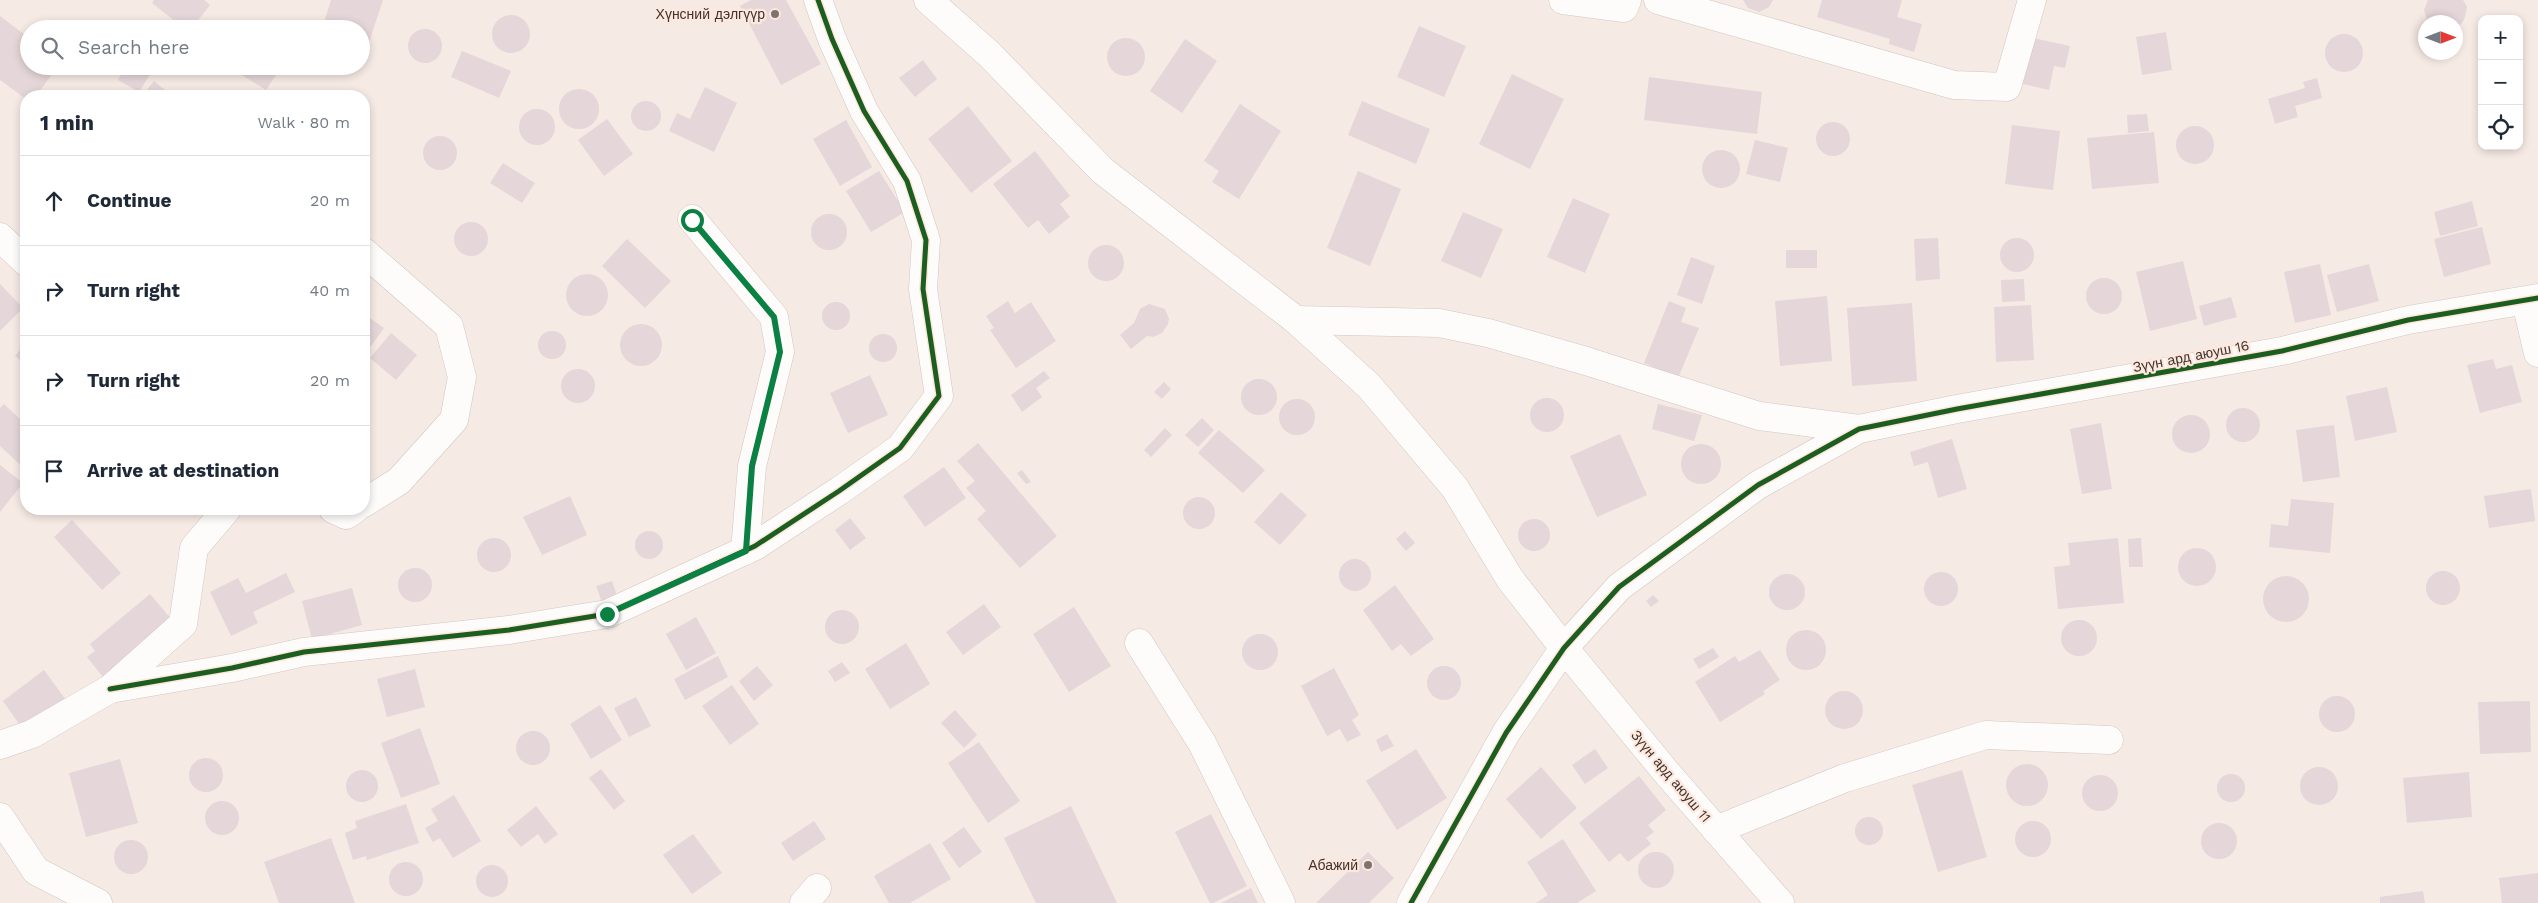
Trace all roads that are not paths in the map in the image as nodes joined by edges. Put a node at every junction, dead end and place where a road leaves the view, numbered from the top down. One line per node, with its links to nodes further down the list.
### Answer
1 (818, 0): 17 (street)
2 (928, 0): 12 (street, Зүүн ард аюуш 11)
3 (1563, 0): 4 (street)
4 (1627, 0)
5 (1658, 0): 6 (street)
6 (2032, 0)
7 (692, 220): 17 (street)
8 (0, 237): 9 (street)
9 (20, 256)
10 (370, 257): 15 (street)
11 (2532, 300): 13 (street); 14 (street, Зүүн ард аюуш 16)
12 (1296, 320): 14 (street); 19 (street, Зүүн ард аюуш 11)
13 (2538, 353)
14 (1859, 429): 19 (street)
15 (370, 500)
16 (222, 515): 20 (street)
17 (746, 551): 20 (street)
18 (1139, 643): 26 (street)
19 (1564, 648): 24 (street, Зүүн ард аюуш 11); 27 (street)
20 (110, 689): 22 (street)
21 (2109, 740): 24 (street)
22 (0, 744)
23 (0, 816): 25 (street)
24 (1716, 830): 28 (street, Зүүн ард аюуш 11)
25 (98, 903)
26 (1281, 903)
27 (1411, 903)
28 (1780, 903)

